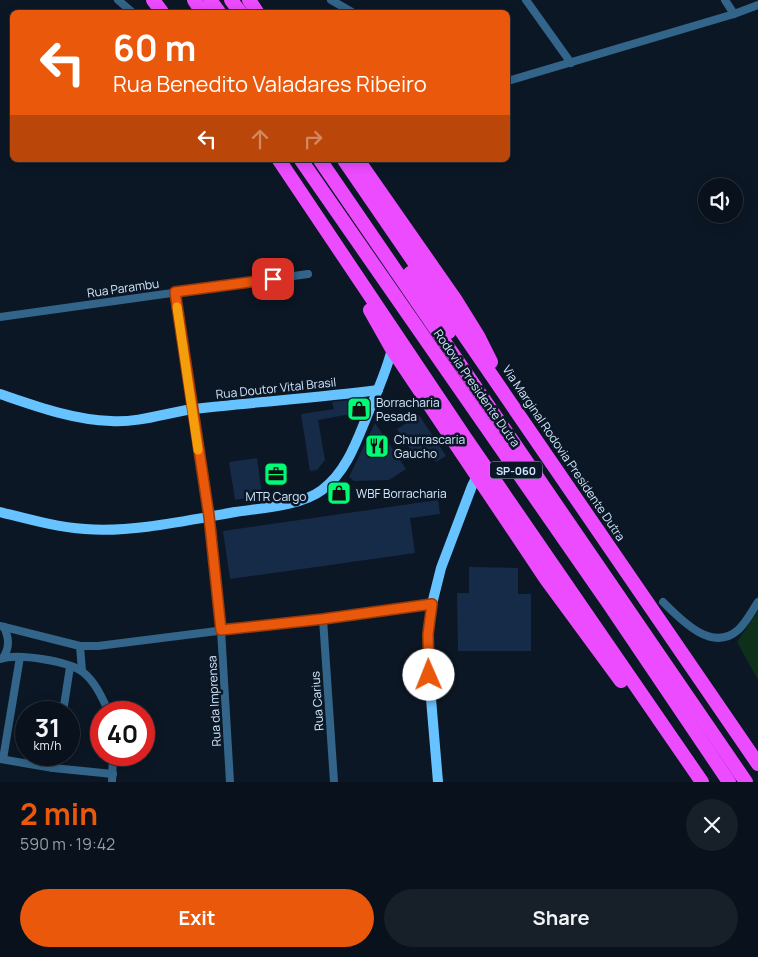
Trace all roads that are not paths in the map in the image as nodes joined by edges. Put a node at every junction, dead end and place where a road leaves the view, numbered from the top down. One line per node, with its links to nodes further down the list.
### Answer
1 (118, 0): 6 (street)
2 (331, 0): 7 (street)
3 (526, 0): 9 (street)
4 (726, 0): 8 (street)
5 (758, 5): 8 (street)
6 (130, 10)
7 (348, 10)
8 (734, 14): 9 (street)
9 (571, 63): 10 (street)
10 (510, 80)
11 (280, 162): 17 (highway, SP-060)
12 (302, 162): 54 (highway, Rodovia Presidente Dutra / SP-060)
13 (321, 162): 29 (highway, Rodovia Presidente Dutra / SP-060)
14 (337, 162): 29 (highway)
15 (345, 162): 25 (highway, Via Marginal Rodovia Presidente Dutra / SP-060)
16 (359, 162): 25 (highway)
17 (344, 256): 21 (highway); 45 (highway, SP-060)
18 (308, 274): 19 (street, Rua Parambu)
19 (175, 292): 20 (street, Rua Parambu); 27 (street, Rua da Imprensa)
20 (0, 317)
21 (392, 349): 22 (highway); 23 (street)
22 (403, 366): 23 (street); 28 (highway)
23 (385, 372): 24 (street)
24 (378, 390): 27 (street, Rua Doutor Vital Brasil); 31 (street)
25 (504, 393): 47 (highway, Via Marginal Rodovia Presidente Dutra / SP-060)
26 (0, 394): 27 (street, Rua Doutor Vital Brasil)
27 (192, 410): 31 (street, Rua da Imprensa)
28 (478, 476): 34 (street); 45 (highway)
29 (543, 484): 55 (highway, Rodovia Presidente Dutra / SP-060)
30 (0, 512): 31 (street)
31 (209, 516): 37 (street, Rua da Imprensa)
32 (663, 602): 33 (street)
33 (758, 602)
34 (432, 604): 35 (street); 52 (street)
35 (323, 619): 37 (street); 51 (street, Rua Carius)
36 (2, 626): 38 (street); 40 (street)
37 (221, 630): 38 (street); 50 (street, Rua da Imprensa)
38 (80, 646): 42 (street)
39 (20, 657): 40 (street); 41 (street); 46 (street)
40 (1, 658)
41 (70, 667): 42 (street); 43 (street)
42 (82, 671): 44 (street)
43 (65, 701)
44 (103, 701)
45 (648, 705): 53 (highway, SP-060)
46 (1, 759): 48 (street)
47 (758, 764)
48 (53, 768): 49 (street)
49 (112, 778)
50 (230, 782)
51 (334, 782)
52 (438, 782)
53 (702, 782)
54 (729, 782)
55 (746, 782)

